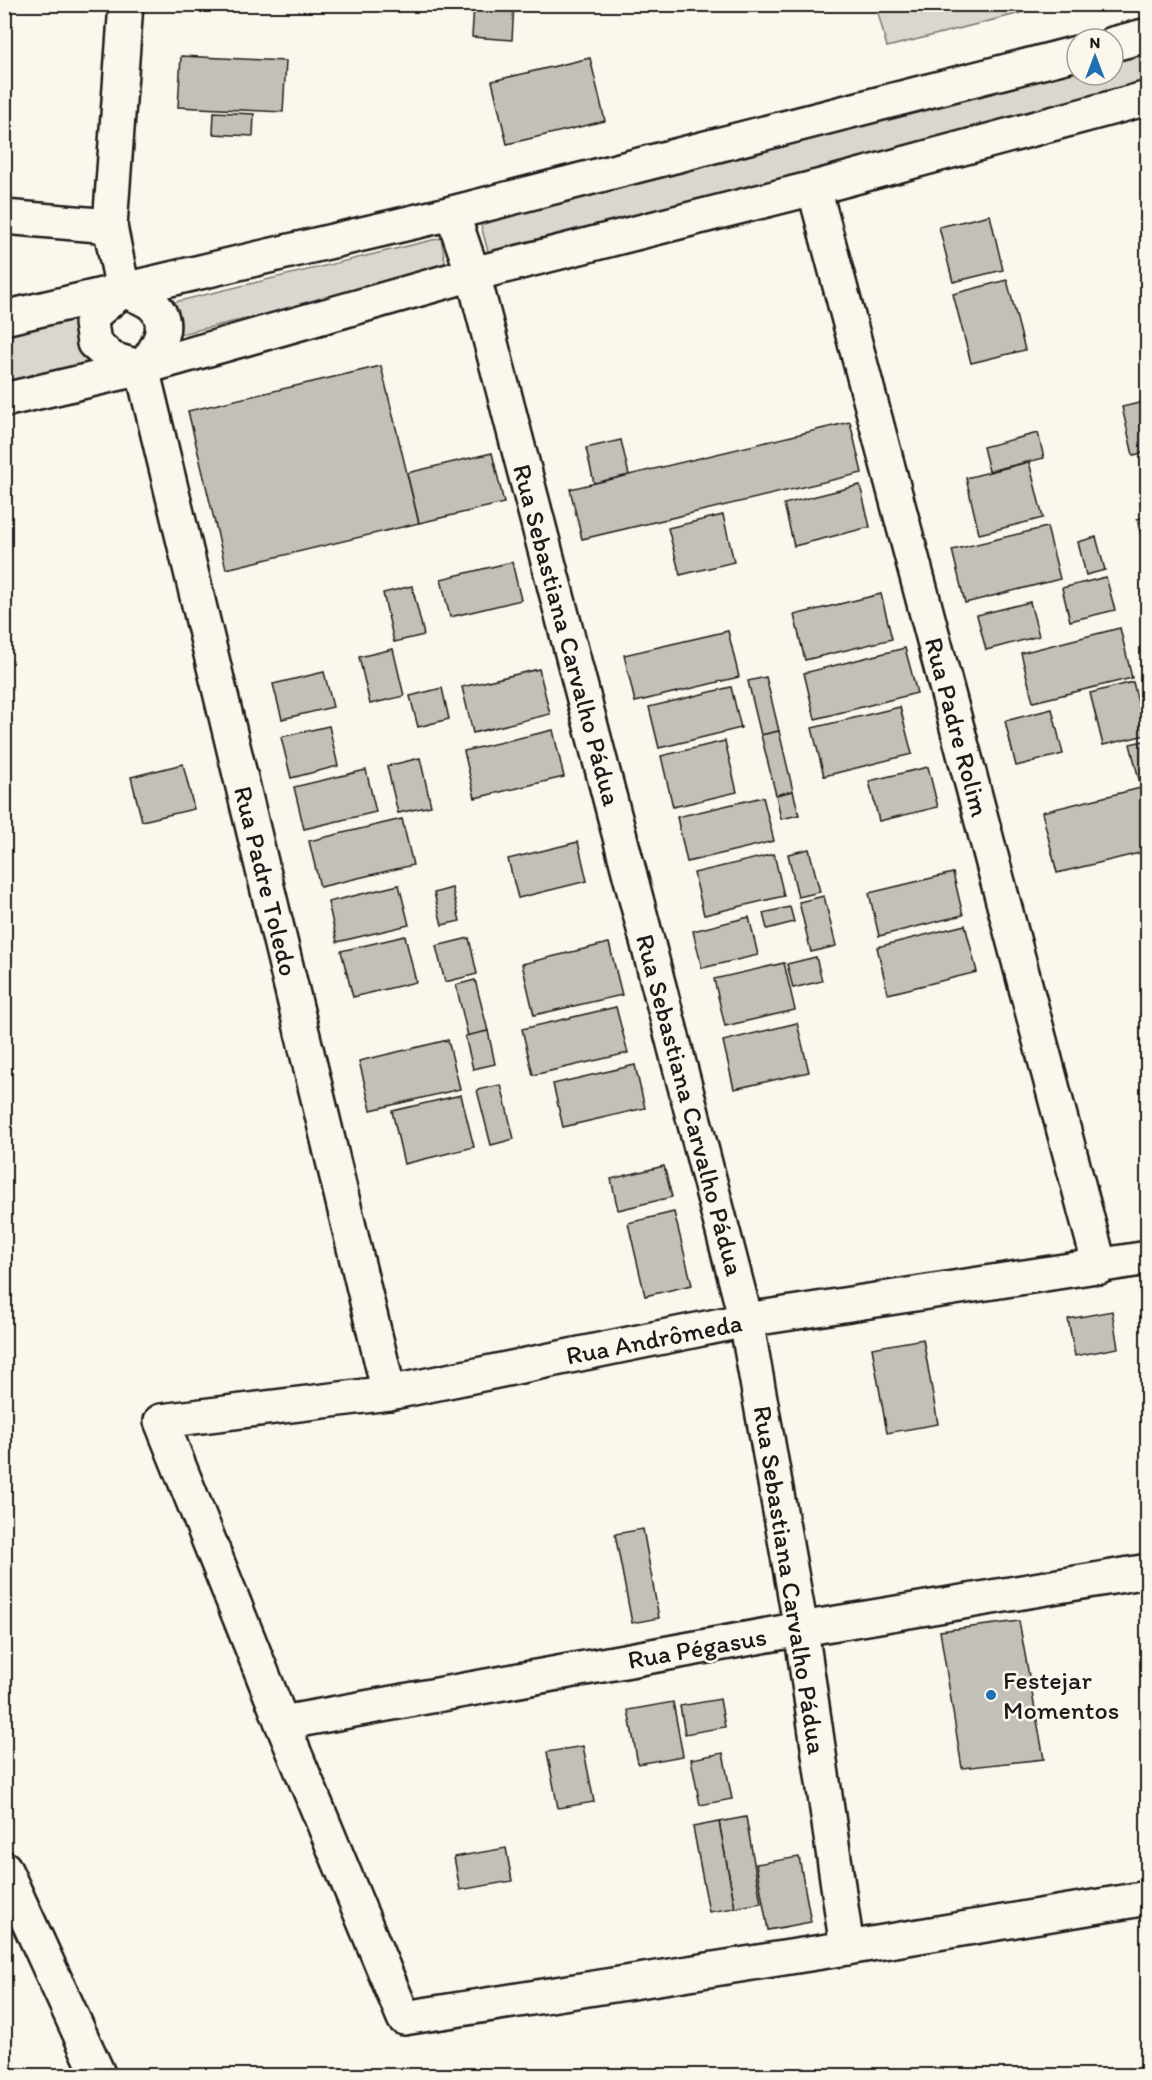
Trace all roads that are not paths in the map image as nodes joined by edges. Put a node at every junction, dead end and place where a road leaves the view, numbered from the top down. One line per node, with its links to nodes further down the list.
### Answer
1 (126, 4): 9 (street)
2 (1148, 35): 3 (street)
3 (1125, 41)
4 (1065, 56): 7 (street)
5 (1148, 98): 6 (street)
6 (814, 188): 10 (street); 16 (street, Rua Padre Rolim)
7 (452, 213): 10 (street, Rua Sebastiana Carvalho Pádua); 11 (street)
8 (4, 217): 9 (street)
9 (110, 226): 11 (street)
10 (473, 274): 13 (street); 17 (street, Rua Sebastiana Carvalho Pádua)
11 (123, 290): 12 (street); 13 (street); 13 (street)
12 (4, 318)
13 (142, 368): 14 (street); 18 (street, Rua Padre Toledo)
14 (4, 400)
15 (1148, 1258): 16 (street, Rua Andrômeda)
16 (1101, 1267): 17 (street, Rua Andrômeda)
17 (746, 1320): 18 (street, Rua Andrômeda); 20 (street, Rua Sebastiana Carvalho Pádua)
18 (389, 1394): 21 (street, Rua Andrômeda)
19 (1148, 1571): 20 (street, Rua Pégasus)
20 (801, 1629): 21 (street, Rua Pégasus); 24 (street, Rua Sebastiana Carvalho Pádua)
21 (282, 1723): 24 (street)
22 (4, 1868): 25 (street)
23 (1148, 1898): 24 (street)
24 (847, 1948)
25 (99, 2076)

